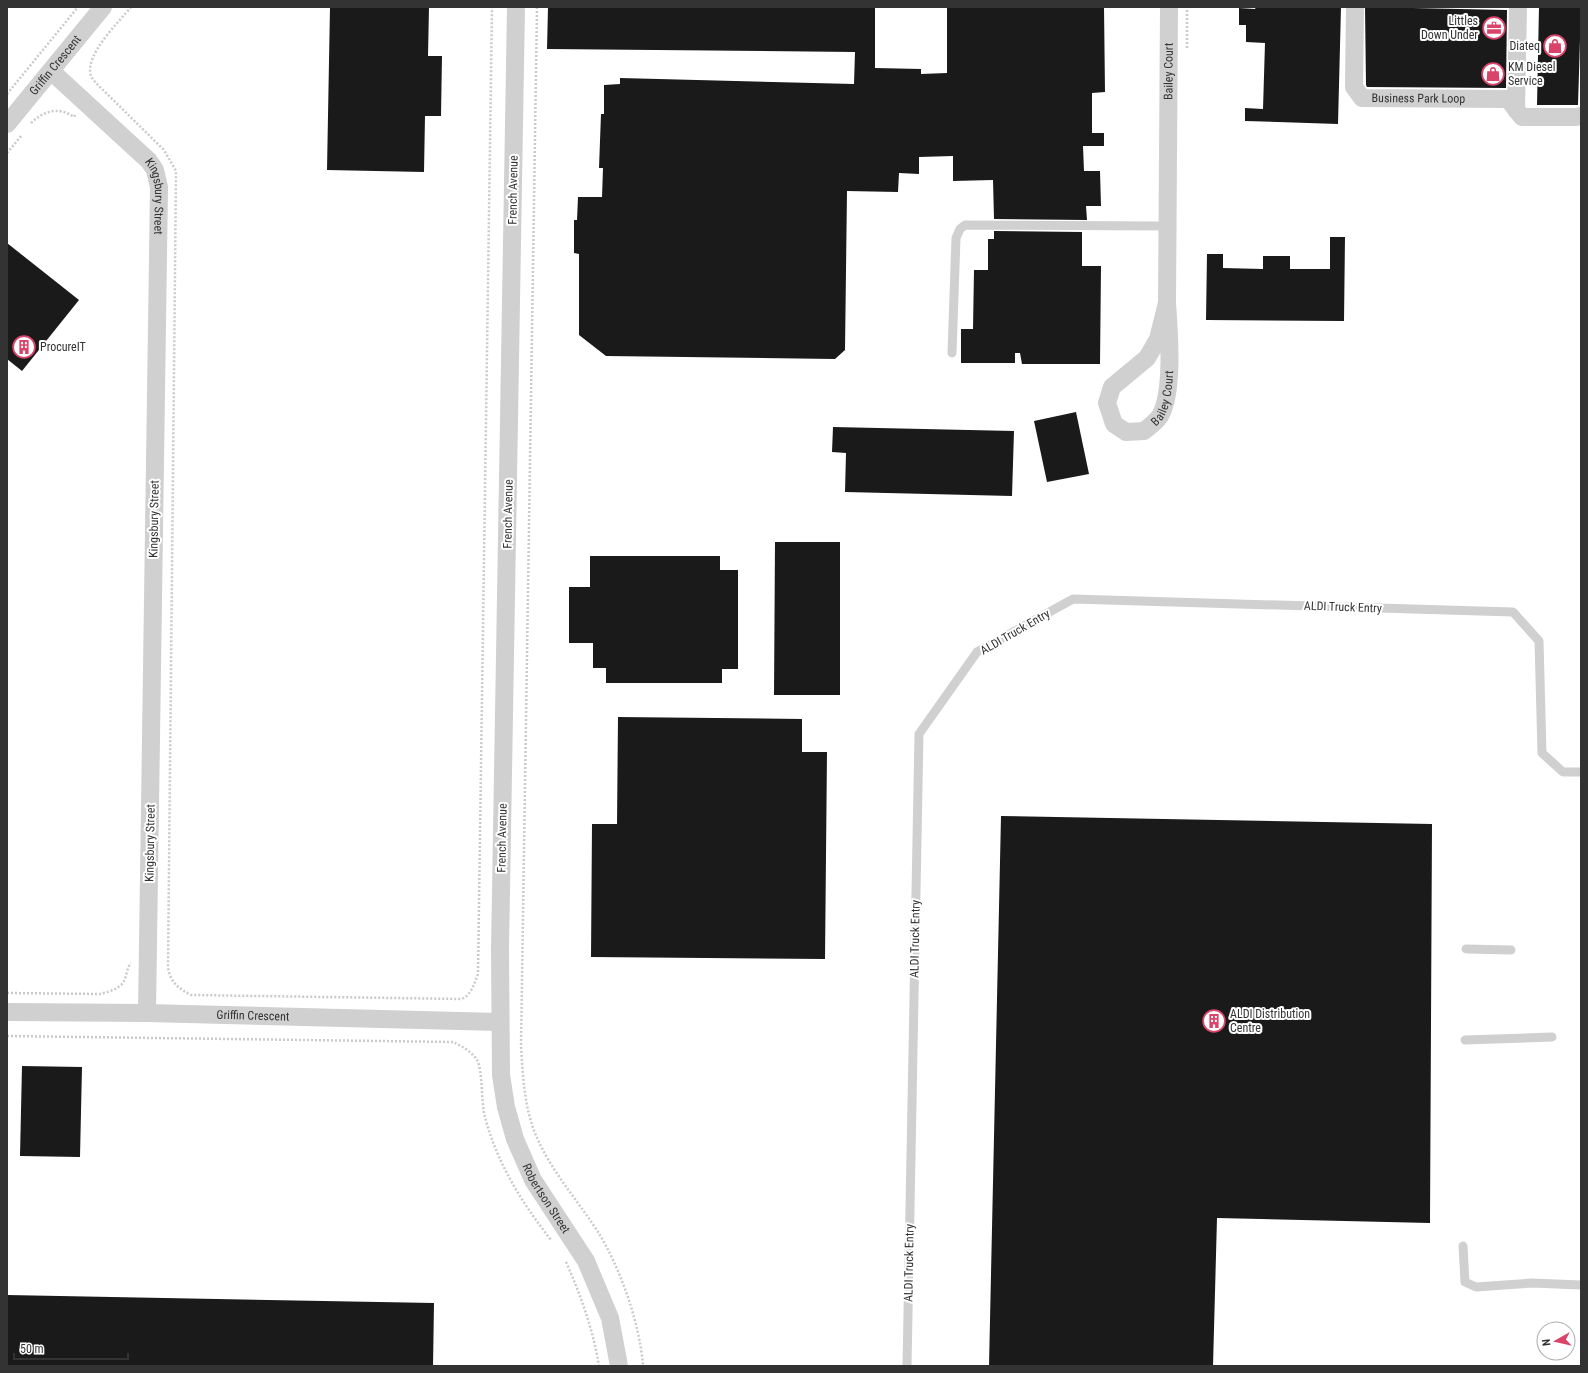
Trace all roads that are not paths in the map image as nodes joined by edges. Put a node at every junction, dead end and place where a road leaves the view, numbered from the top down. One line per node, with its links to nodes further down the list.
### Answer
1 (103, 7): 6 (street, Griffin Crescent)
2 (516, 7): 18 (street, French Avenue)
3 (1169, 7): 10 (street, Bailey Court)
4 (1355, 7): 7 (street, Business Park Loop)
5 (1518, 7): 7 (street)
6 (51, 70): 9 (street, Griffin Crescent); 17 (street, Kingsbury Street)
7 (1516, 110): 8 (street, Business Park Loop)
8 (1581, 116)
9 (7, 124)
10 (1167, 226): 11 (street, Bailey Court); 12 (lane)
11 (1167, 303): 11 (street, Bailey Court)
12 (952, 353)
13 (1581, 772): 24 (lane, ALDI Truck Entry)
14 (1466, 949): 15 (lane)
15 (1511, 950)
16 (7, 1012): 17 (street, Griffin Crescent)
17 (147, 1013): 18 (street, Griffin Crescent)
18 (499, 1022): 23 (street, Robertson Street)
19 (1552, 1037): 20 (lane)
20 (1465, 1040)
21 (1463, 1246): 22 (lane)
22 (1581, 1285)
23 (619, 1366)
24 (907, 1366)

